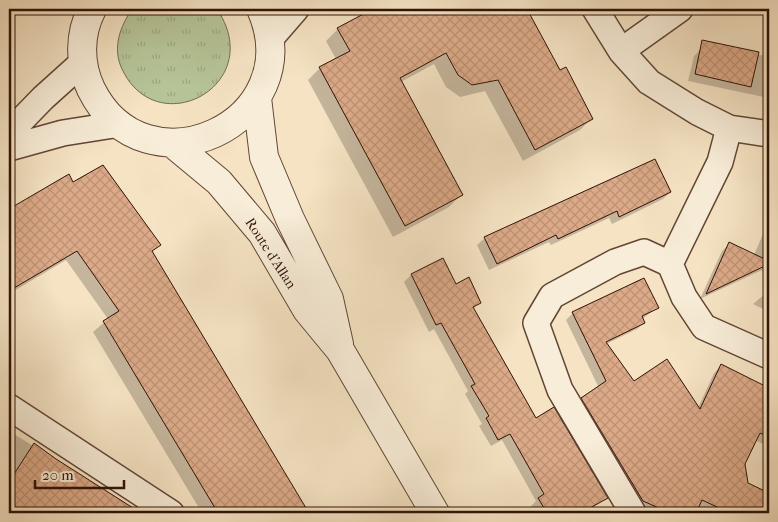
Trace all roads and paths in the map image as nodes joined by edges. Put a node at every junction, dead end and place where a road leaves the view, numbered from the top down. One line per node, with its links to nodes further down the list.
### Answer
1 (92, 9): 8 (street)
2 (261, 9): 6 (street)
3 (296, 9): 6 (street)
4 (595, 9): 7 (street)
5 (680, 9): 7 (street)
6 (270, 39): 9 (street)
7 (621, 51): 11 (street)
8 (83, 62): 10 (street); 12 (street)
9 (257, 98): 14 (street); 17 (street, Route d'Allan)
10 (120, 124): 14 (street); 15 (street)
11 (729, 128): 13 (street); 16 (street)
12 (9, 133)
13 (769, 134)
14 (172, 143): 17 (street, Route d'Allan)
15 (9, 148)
16 (670, 264): 18 (street); 22 (street)
17 (340, 350): 21 (street, Route d'Allan)
18 (769, 356)
19 (9, 407): 20 (street)
20 (171, 513)
21 (435, 513)
22 (632, 513)

